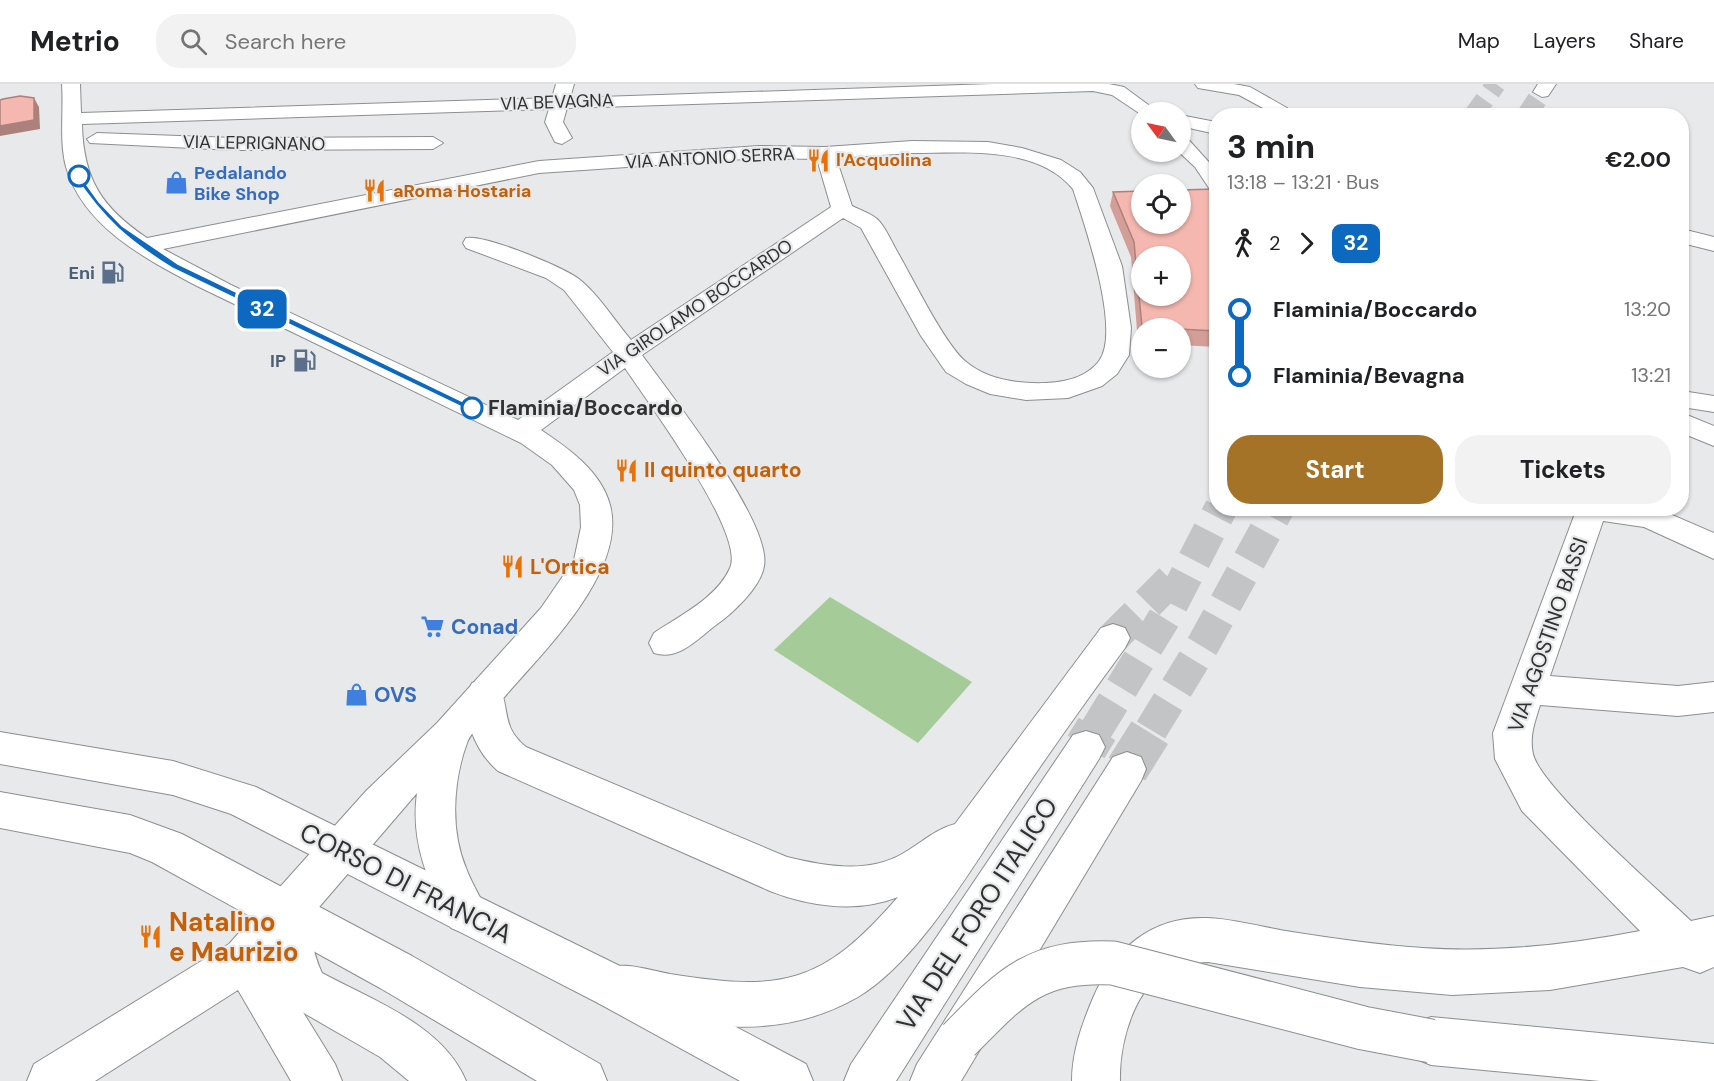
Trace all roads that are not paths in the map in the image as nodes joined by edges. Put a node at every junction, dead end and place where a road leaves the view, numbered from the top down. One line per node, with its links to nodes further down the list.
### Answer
1 (71, 84): 12 (main road)
2 (565, 84): 8 (main road)
3 (1203, 84): 9 (main road)
4 (935, 87): 5 (main road, VIA BEVAGNA); 6 (main road, VIA BEVAGNA)
5 (1117, 87): 7 (main road)
6 (664, 91): 8 (main road, VIA BEVAGNA)
7 (1136, 102)
8 (560, 103): 12 (main road, VIA BEVAGNA); 13 (main road)
9 (1278, 108)
10 (1191, 122): 11 (main road)
11 (1209, 126)
12 (73, 129): 14 (main road, VIA LEPRIGNANO); 22 (main road)
13 (562, 138)
14 (433, 143)
15 (1191, 152): 17 (main road)
16 (825, 153): 18 (main road); 18 (main road, VIA ANTONIO SERRA); 22 (main road, VIA ANTONIO SERRA)
17 (1209, 187)
18 (842, 209): 23 (main road, VIA GIROLAMO BOCCARDO)
19 (1689, 238): 21 (main road)
20 (474, 243): 23 (main road)
21 (1714, 244)
22 (143, 246): 27 (main road)
23 (628, 353): 27 (main road, VIA GIROLAMO BOCCARDO); 33 (main road)
24 (1689, 400): 25 (main road)
25 (1714, 404)
26 (1689, 425): 28 (main road)
27 (521, 431): 35 (main road)
28 (1714, 437)
29 (1589, 516): 34 (main road, VIA AGOSTINO BASSI)
30 (1643, 516): 31 (main road, VIA AGOSTINO BASSI)
31 (1714, 548)
32 (1113, 638): 42 (main road)
33 (666, 643)
34 (1526, 689): 36 (main road); 46 (main road, VIA AGOSTINO BASSI)
35 (485, 693): 37 (main road); 42 (main road)
36 (1714, 697)
37 (450, 734): 43 (main road); 45 (main road)
38 (1086, 747): 56 (main road, VIA DEL FORO ITALICO)
39 (0, 748): 43 (main road, CORSO DI FRANCIA)
40 (1127, 769): 49 (main road, bridge)
41 (0, 810): 44 (main road)
42 (978, 823): 48 (main road)
43 (339, 850): 44 (main road); 45 (main road, CORSO DI FRANCIA)
44 (285, 913): 47 (main road); 53 (main road); 54 (main road)
45 (466, 913): 48 (main road, CORSO DI FRANCIA)
46 (1704, 946): 58 (main road)
47 (245, 960): 51 (main road); 52 (main road)
48 (614, 987): 55 (main road, CORSO DI FRANCIA)
49 (958, 1040): 50 (main road, bridge); 57 (main road)
50 (1714, 1068)
51 (51, 1081)
52 (318, 1081)
53 (442, 1081)
54 (583, 1081)
55 (789, 1081)
56 (868, 1081)
57 (934, 1081)
58 (1096, 1081)

